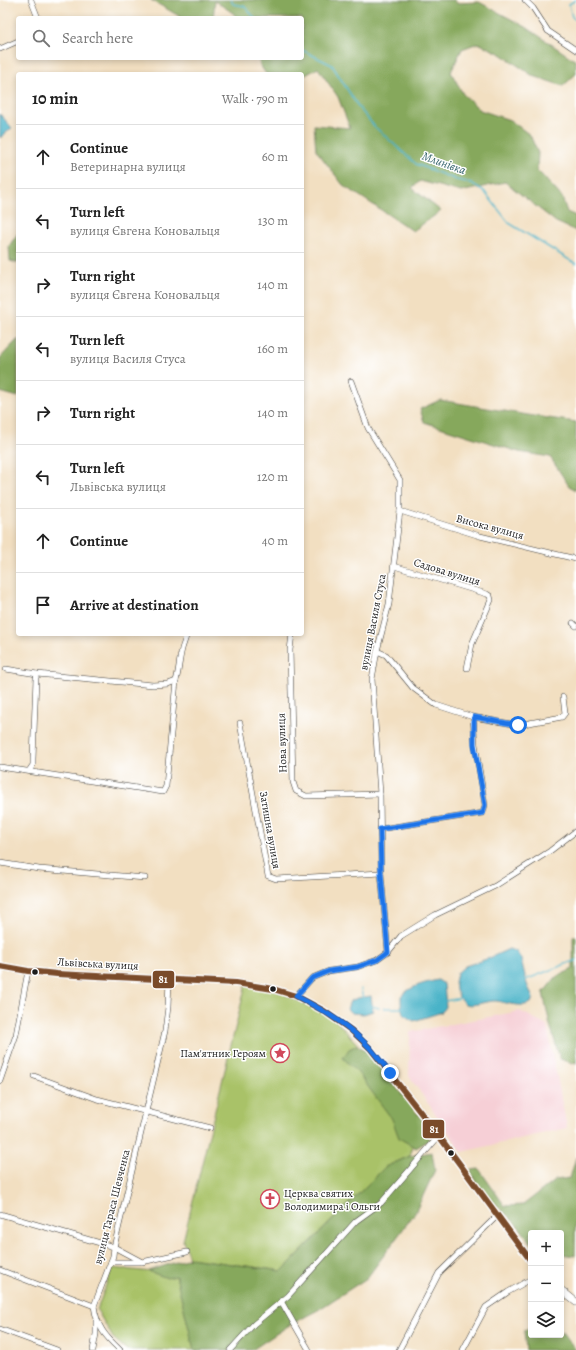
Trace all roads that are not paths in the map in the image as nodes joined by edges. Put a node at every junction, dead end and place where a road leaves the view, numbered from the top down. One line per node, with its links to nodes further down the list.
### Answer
1 (31, 0): 3 (street)
2 (525, 0): 6 (street)
3 (37, 16)
4 (16, 42): 5 (street)
5 (0, 49)
6 (576, 50)
7 (351, 381): 8 (street, вулиця Василя Стуса)
8 (400, 510): 9 (street, Висока вулиця); 10 (street, вулиця Василя Стуса)
9 (576, 559)
10 (394, 566): 13 (street, вулиця Василя Стуса); 14 (street, Садова вулиця)
11 (186, 636): 17 (street)
12 (292, 636): 23 (street, Нова вулиця)
13 (377, 650): 19 (street); 23 (street, вулиця Василя Стуса)
14 (468, 668)
15 (6, 669): 16 (street)
16 (37, 674): 17 (street); 22 (street)
17 (176, 681): 22 (street)
18 (563, 697): 19 (street)
19 (474, 717): 24 (street)
20 (240, 723): 27 (street, Затишна вулиця)
21 (0, 767): 22 (street)
22 (28, 772)
23 (380, 794): 24 (street, вулиця Василя Стуса)
24 (380, 829): 27 (street, вулиця Василя Стуса)
25 (576, 832): 29 (street)
26 (0, 863): 28 (street)
27 (381, 873): 29 (street, вулиця Василя Стуса)
28 (144, 878)
29 (388, 952): 33 (street)
30 (0, 966): 31 (main road, Львівська вулиця)
31 (28, 971): 32 (main road, Львівська вулиця); 35 (street)
32 (169, 979): 33 (main road, Львівська вулиця); 36 (street, вулиця Тараса Шевченка)
33 (296, 996): 38 (main road, Львівська вулиця)
34 (34, 1076): 36 (street)
35 (0, 1081)
36 (146, 1112): 37 (street); 41 (street, вулиця Тараса Шевченка)
37 (210, 1128)
38 (439, 1136): 40 (main road, Львівська вулиця); 49 (street)
39 (0, 1214): 41 (street)
40 (498, 1215): 43 (main road, Львівська вулиця); 59 (street)
41 (114, 1247): 44 (street, вулиця Тараса Шевченка); 45 (street)
42 (187, 1252): 45 (street)
43 (528, 1257)
44 (111, 1262): 45 (street); 51 (street, вулиця Тараса Шевченка)
45 (142, 1262)
46 (0, 1270): 51 (street)
47 (528, 1281): 60 (street)
48 (564, 1292): 50 (main road)
49 (281, 1301): 57 (street); 58 (street)
50 (576, 1302)
51 (94, 1306): 52 (street)
52 (96, 1319): 55 (street); 56 (street)
53 (0, 1329): 54 (street)
54 (57, 1350)
55 (93, 1350)
56 (120, 1350)
57 (230, 1350)
58 (309, 1350)
59 (399, 1350)
60 (463, 1350)

